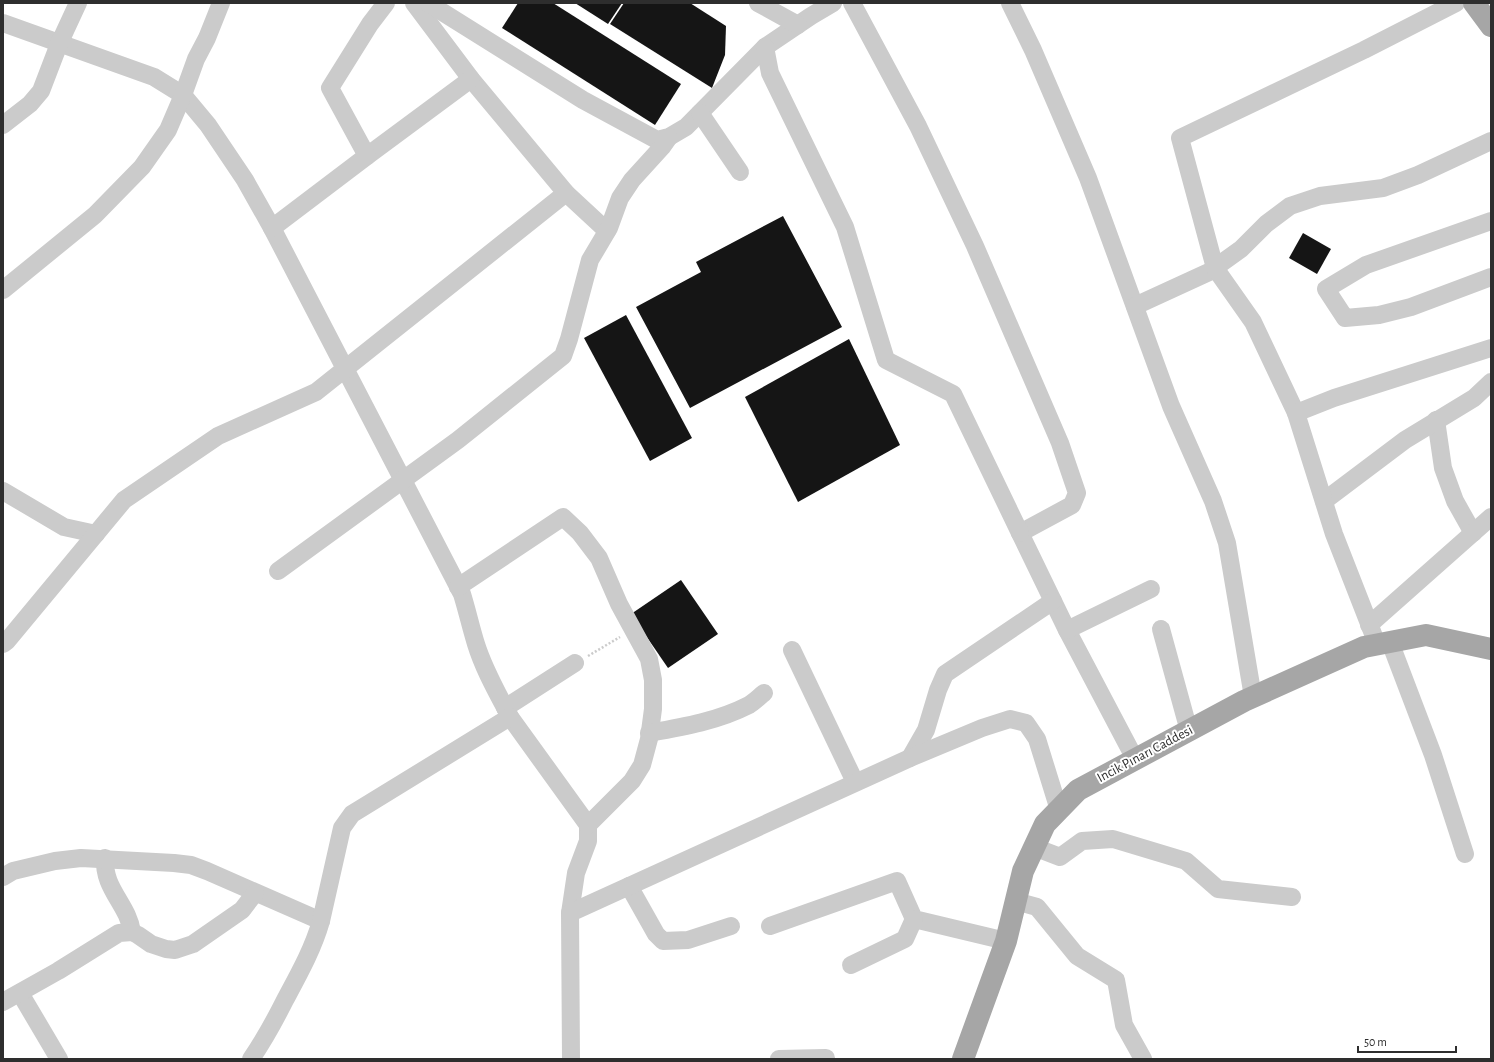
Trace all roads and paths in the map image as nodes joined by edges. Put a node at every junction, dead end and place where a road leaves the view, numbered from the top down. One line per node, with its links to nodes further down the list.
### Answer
1 (78, 3): 15 (street)
2 (221, 3): 18 (street)
3 (386, 3): 23 (street)
4 (414, 3): 17 (street)
5 (428, 3): 21 (street)
6 (758, 3): 13 (street)
7 (833, 3): 13 (street)
8 (852, 3): 42 (street)
9 (1010, 3): 32 (street)
10 (1456, 3): 29 (street)
11 (1474, 3): 14 (main road)
12 (3, 24): 15 (street)
13 (798, 25): 16 (street)
14 (1491, 26)
15 (59, 44): 18 (street); 20 (street)
16 (765, 47): 19 (street); 42 (street)
17 (471, 79): 23 (street); 25 (street)
18 (183, 95): 27 (street); 31 (street)
19 (700, 113): 21 (street); 24 (street)
20 (3, 125)
21 (669, 137): 28 (street)
22 (1491, 141): 29 (street)
23 (367, 156): 27 (street)
24 (740, 172)
25 (566, 193): 28 (street); 34 (street)
26 (1491, 221): 30 (street)
27 (272, 228): 34 (street)
28 (607, 231): 38 (street)
29 (1215, 268): 32 (street); 36 (street)
30 (1491, 277)
31 (3, 290)
32 (1135, 306): 58 (street)
33 (1491, 348): 36 (street)
34 (346, 370): 38 (street); 44 (street)
35 (1491, 382): 37 (street)
36 (1296, 412): 40 (street)
37 (1436, 420): 40 (street); 43 (street)
38 (404, 480): 45 (street); 46 (street)
39 (3, 491): 44 (street)
40 (1324, 501): 52 (street)
41 (1491, 517): 43 (street)
42 (1020, 533): 48 (street)
43 (1473, 533): 52 (street)
44 (96, 534): 53 (street)
45 (278, 571)
46 (458, 586): 49 (street); 59 (street)
47 (1151, 589): 50 (street)
48 (1052, 601): 50 (street); 62 (street)
49 (633, 630): 56 (path); 61 (street)
50 (1067, 630): 63 (street)
51 (1161, 630): 60 (street)
52 (1378, 637): 54 (main road, Incik Pınarı Caddesi); 58 (main road, Incik Pınarı Caddesi); 68 (street)
53 (3, 644)
54 (1491, 649)
55 (792, 650): 64 (street)
56 (576, 663): 59 (street)
57 (764, 693): 61 (street)
58 (1253, 697): 60 (main road, Incik Pınarı Caddesi)
59 (508, 713): 66 (street); 77 (street)
60 (1189, 731): 63 (main road, Incik Pınarı Caddesi)
61 (649, 733): 66 (street)
62 (910, 758): 64 (street); 65 (street)
63 (1135, 759): 65 (main road, Incik Pınarı Caddesi)
64 (855, 782): 71 (street)
65 (1059, 810): 67 (main road, Incik Pınarı Caddesi)
66 (588, 825): 75 (street)
67 (1034, 847): 73 (street); 74 (main road, Incik Pınarı Caddesi)
68 (1465, 854)
69 (105, 858): 70 (street); 72 (street); 80 (street)
70 (3, 877)
71 (629, 886): 75 (street); 78 (street)
72 (255, 893): 77 (street); 80 (street)
73 (1292, 897)
74 (1015, 901): 81 (main road, Incik Pınarı Caddesi); 91 (street)
75 (570, 913): 88 (street)
76 (914, 919): 79 (street); 81 (street); 82 (street)
77 (321, 921): 87 (street)
78 (731, 926)
79 (770, 926)
80 (132, 932): 83 (street)
81 (1006, 941): 90 (main road, Incik Pınarı Caddesi)
82 (851, 965)
83 (20, 993): 84 (street); 86 (street)
84 (3, 1002)
85 (826, 1058): 89 (street)
86 (59, 1059)
87 (252, 1059)
88 (571, 1059)
89 (779, 1059)
90 (963, 1059)
91 (1143, 1059)

